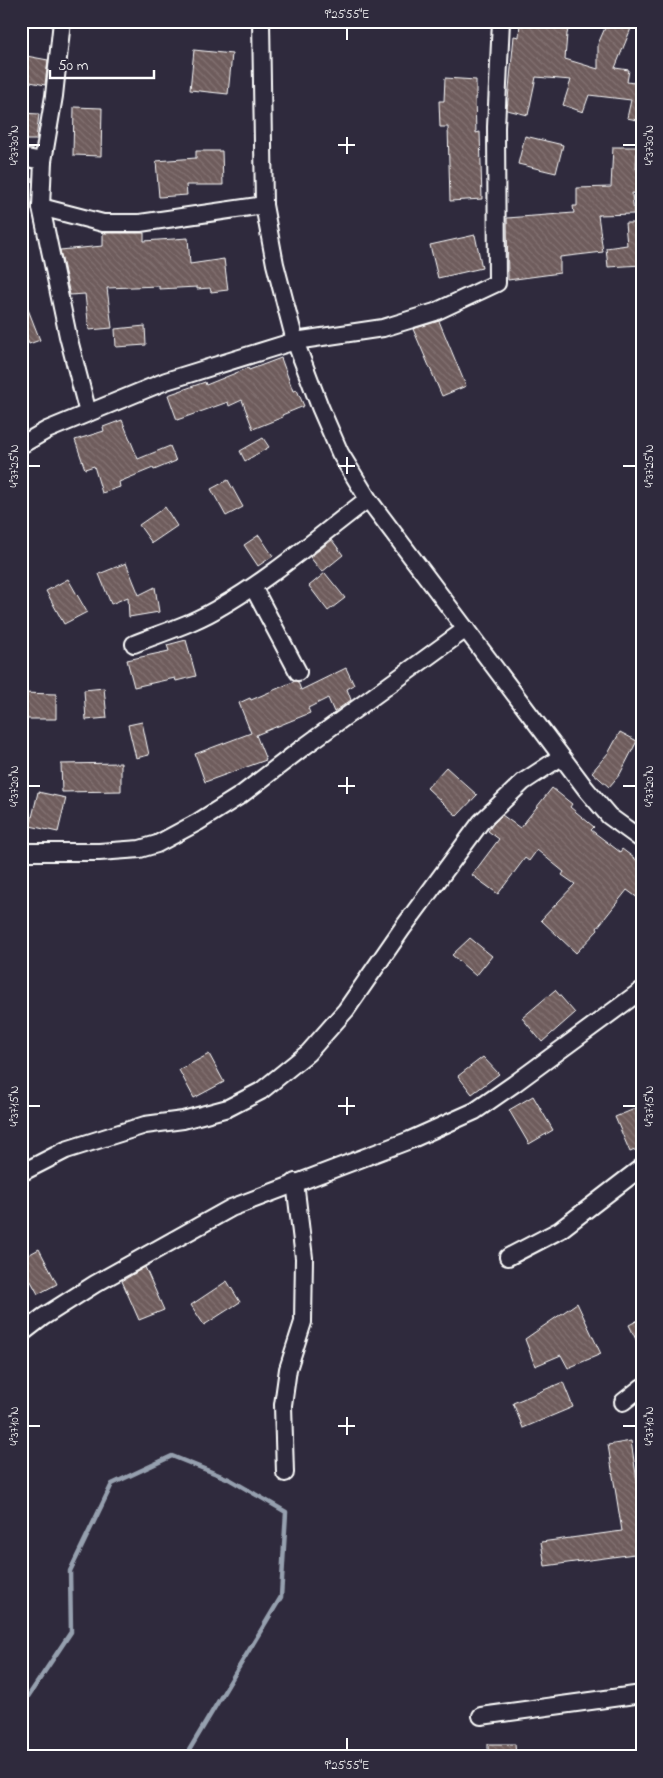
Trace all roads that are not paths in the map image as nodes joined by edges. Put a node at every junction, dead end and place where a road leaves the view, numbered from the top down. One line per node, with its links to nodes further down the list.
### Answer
1 (62, 21): 5 (street)
2 (261, 21): 6 (street)
3 (502, 21): 8 (street)
4 (21, 157): 5 (street)
5 (42, 161): 7 (street)
6 (264, 205): 7 (street); 8 (street)
7 (41, 207): 9 (street)
8 (295, 341): 9 (street); 11 (street)
9 (88, 413): 10 (street)
10 (21, 445)
11 (368, 498): 12 (street); 13 (street)
12 (253, 587): 14 (street); 15 (street)
13 (466, 630): 16 (street); 18 (street)
14 (134, 644)
15 (298, 672)
16 (561, 757): 17 (street); 21 (street)
17 (642, 840)
18 (21, 852)
19 (642, 990): 22 (street)
20 (642, 1167): 23 (street)
21 (21, 1174)
22 (295, 1182): 24 (street); 27 (street)
23 (508, 1256)
24 (21, 1334)
25 (642, 1387): 26 (street)
26 (623, 1402)
27 (285, 1474)
28 (642, 1694): 29 (street)
29 (481, 1716)

